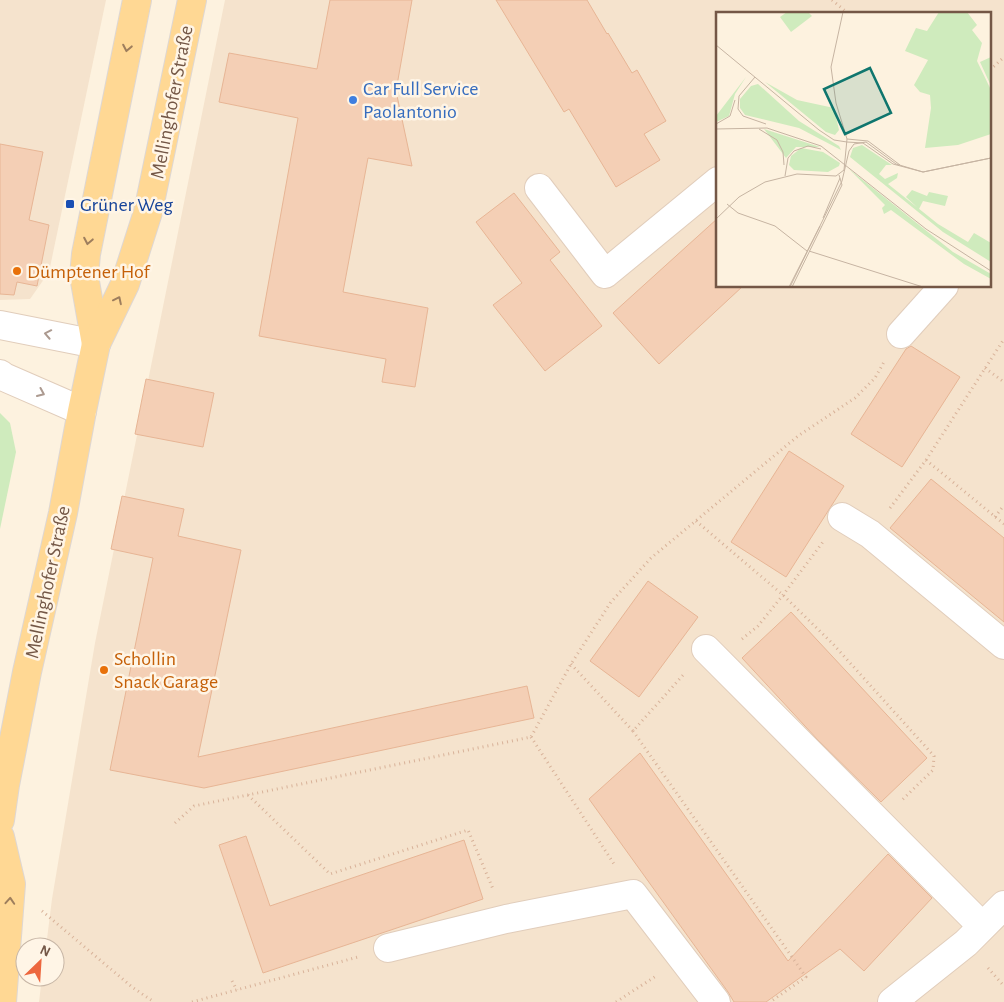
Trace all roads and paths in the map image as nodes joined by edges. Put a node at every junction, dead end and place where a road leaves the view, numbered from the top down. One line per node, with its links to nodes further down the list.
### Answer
1 (137, 0): 13 (main road, Mellinghofer Straße, one-way to 13)
2 (192, 0): 13 (main road, Mellinghofer Straße, one-way to 2)
3 (832, 0): 4 (path)
4 (847, 12)
5 (1004, 57): 6 (path)
6 (992, 68)
7 (716, 183): 8 (street)
8 (539, 188)
9 (942, 288): 11 (street)
10 (0, 325): 13 (street, one-way to 10)
11 (901, 334): 22 (path)
12 (1004, 339): 14 (path)
13 (96, 344): 17 (main road, Mellinghofer Straße)
14 (985, 368): 16 (path); 18 (path)
15 (0, 374): 17 (street, one-way to 17)
16 (1004, 382)
17 (82, 411): 32 (main road, Mellinghofer Straße)
18 (926, 460): 20 (path); 24 (path)
19 (1004, 505): 20 (path)
20 (995, 516): 23 (path)
21 (842, 517): 24 (street); 25 (path)
22 (696, 521): 25 (path); 28 (path)
23 (1004, 524)
24 (870, 534): 26 (street)
25 (783, 595): 27 (path); 34 (path)
26 (1004, 646)
27 (711, 655): 29 (path); 34 (street)
28 (571, 664): 29 (path); 30 (path)
29 (633, 731): 50 (path)
30 (532, 737): 31 (path); 37 (path)
31 (247, 795): 33 (path); 39 (path)
32 (0, 820)
33 (175, 823)
34 (879, 823): 40 (street)
35 (0, 837): 36 (main road)
36 (11, 884): 45 (main road, one-way to 36); 46 (path)
37 (633, 894): 39 (street); 49 (street)
38 (1004, 905): 40 (street)
39 (506, 919): 41 (street)
40 (982, 926): 51 (street)
41 (388, 948): 44 (path)
42 (657, 976): 48 (path)
43 (232, 981): 44 (path)
44 (237, 990): 47 (path)
45 (2, 1002)
46 (154, 1002)
47 (192, 1002)
48 (616, 1002)
49 (716, 1002)
50 (770, 1002)
51 (892, 1002)

